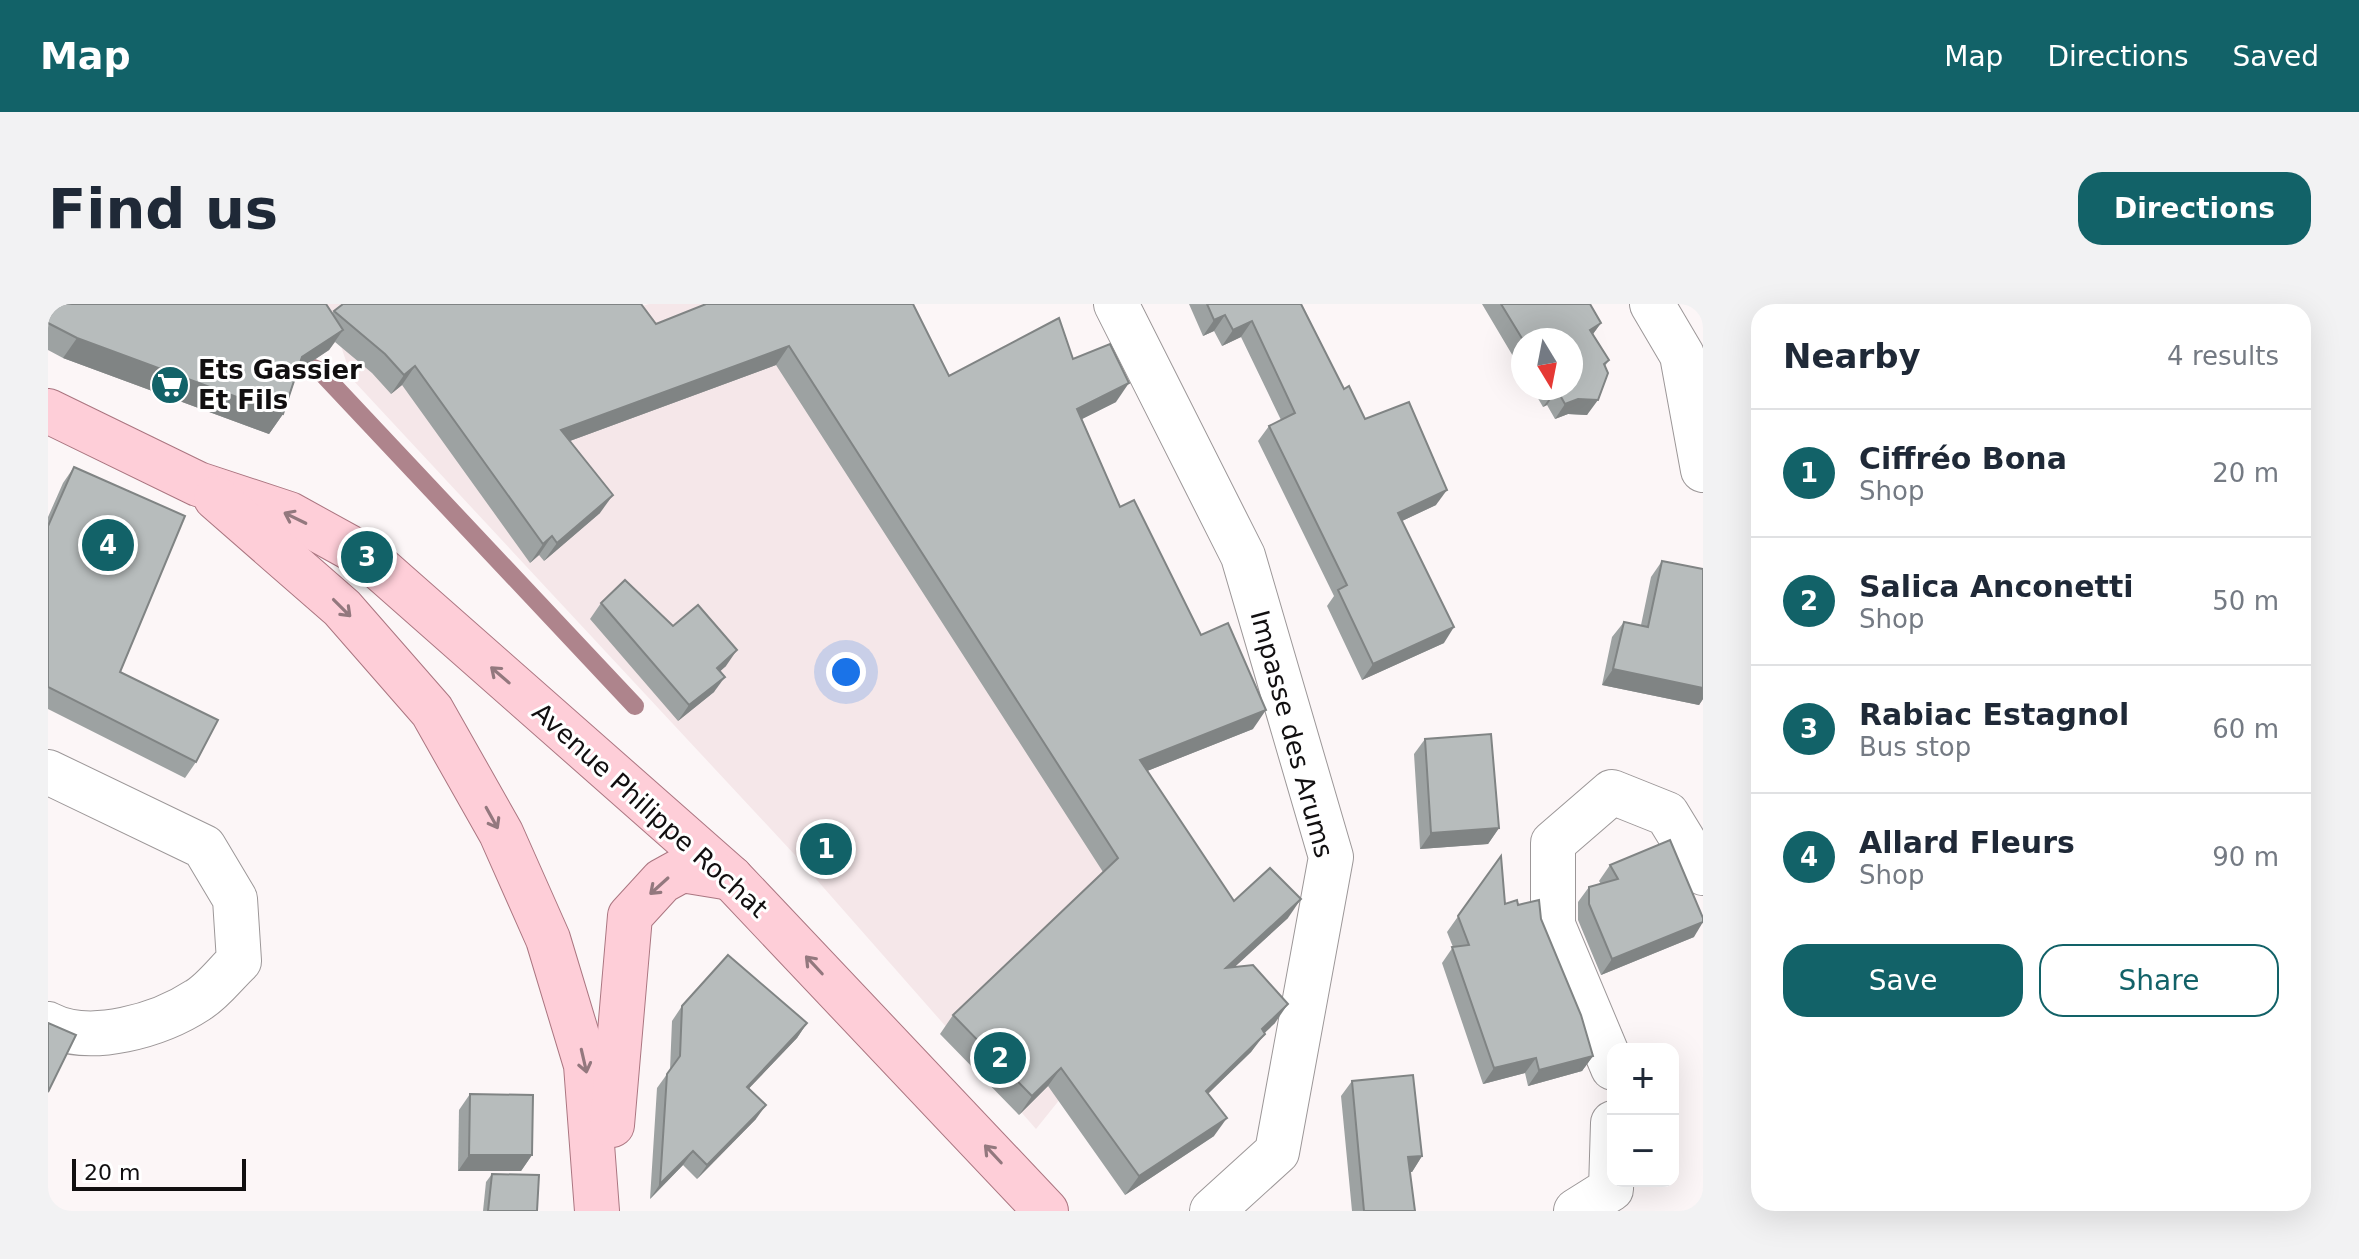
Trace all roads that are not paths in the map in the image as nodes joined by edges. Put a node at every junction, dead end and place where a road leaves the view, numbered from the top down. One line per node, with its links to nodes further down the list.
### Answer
1 (1116, 304): 15 (street, Impasse des Arums)
2 (1652, 304): 4 (street)
3 (48, 411): 5 (main road, Avenue Philippe Rochat)
4 (1703, 470)
5 (198, 484): 8 (main road, Avenue Philippe Rochat, one-way to 5); 12 (main road, Avenue Philippe Rochat, one-way to 12)
6 (48, 772): 9 (street)
7 (1703, 873): 10 (street)
8 (731, 878): 13 (main road, one-way to 13); 14 (main road, Avenue Philippe Rochat, one-way to 8)
9 (48, 1024)
10 (1607, 1054)
11 (1611, 1187): 16 (street)
12 (597, 1211)
13 (604, 1211)
14 (1046, 1211)
15 (1212, 1211)
16 (1576, 1211)

